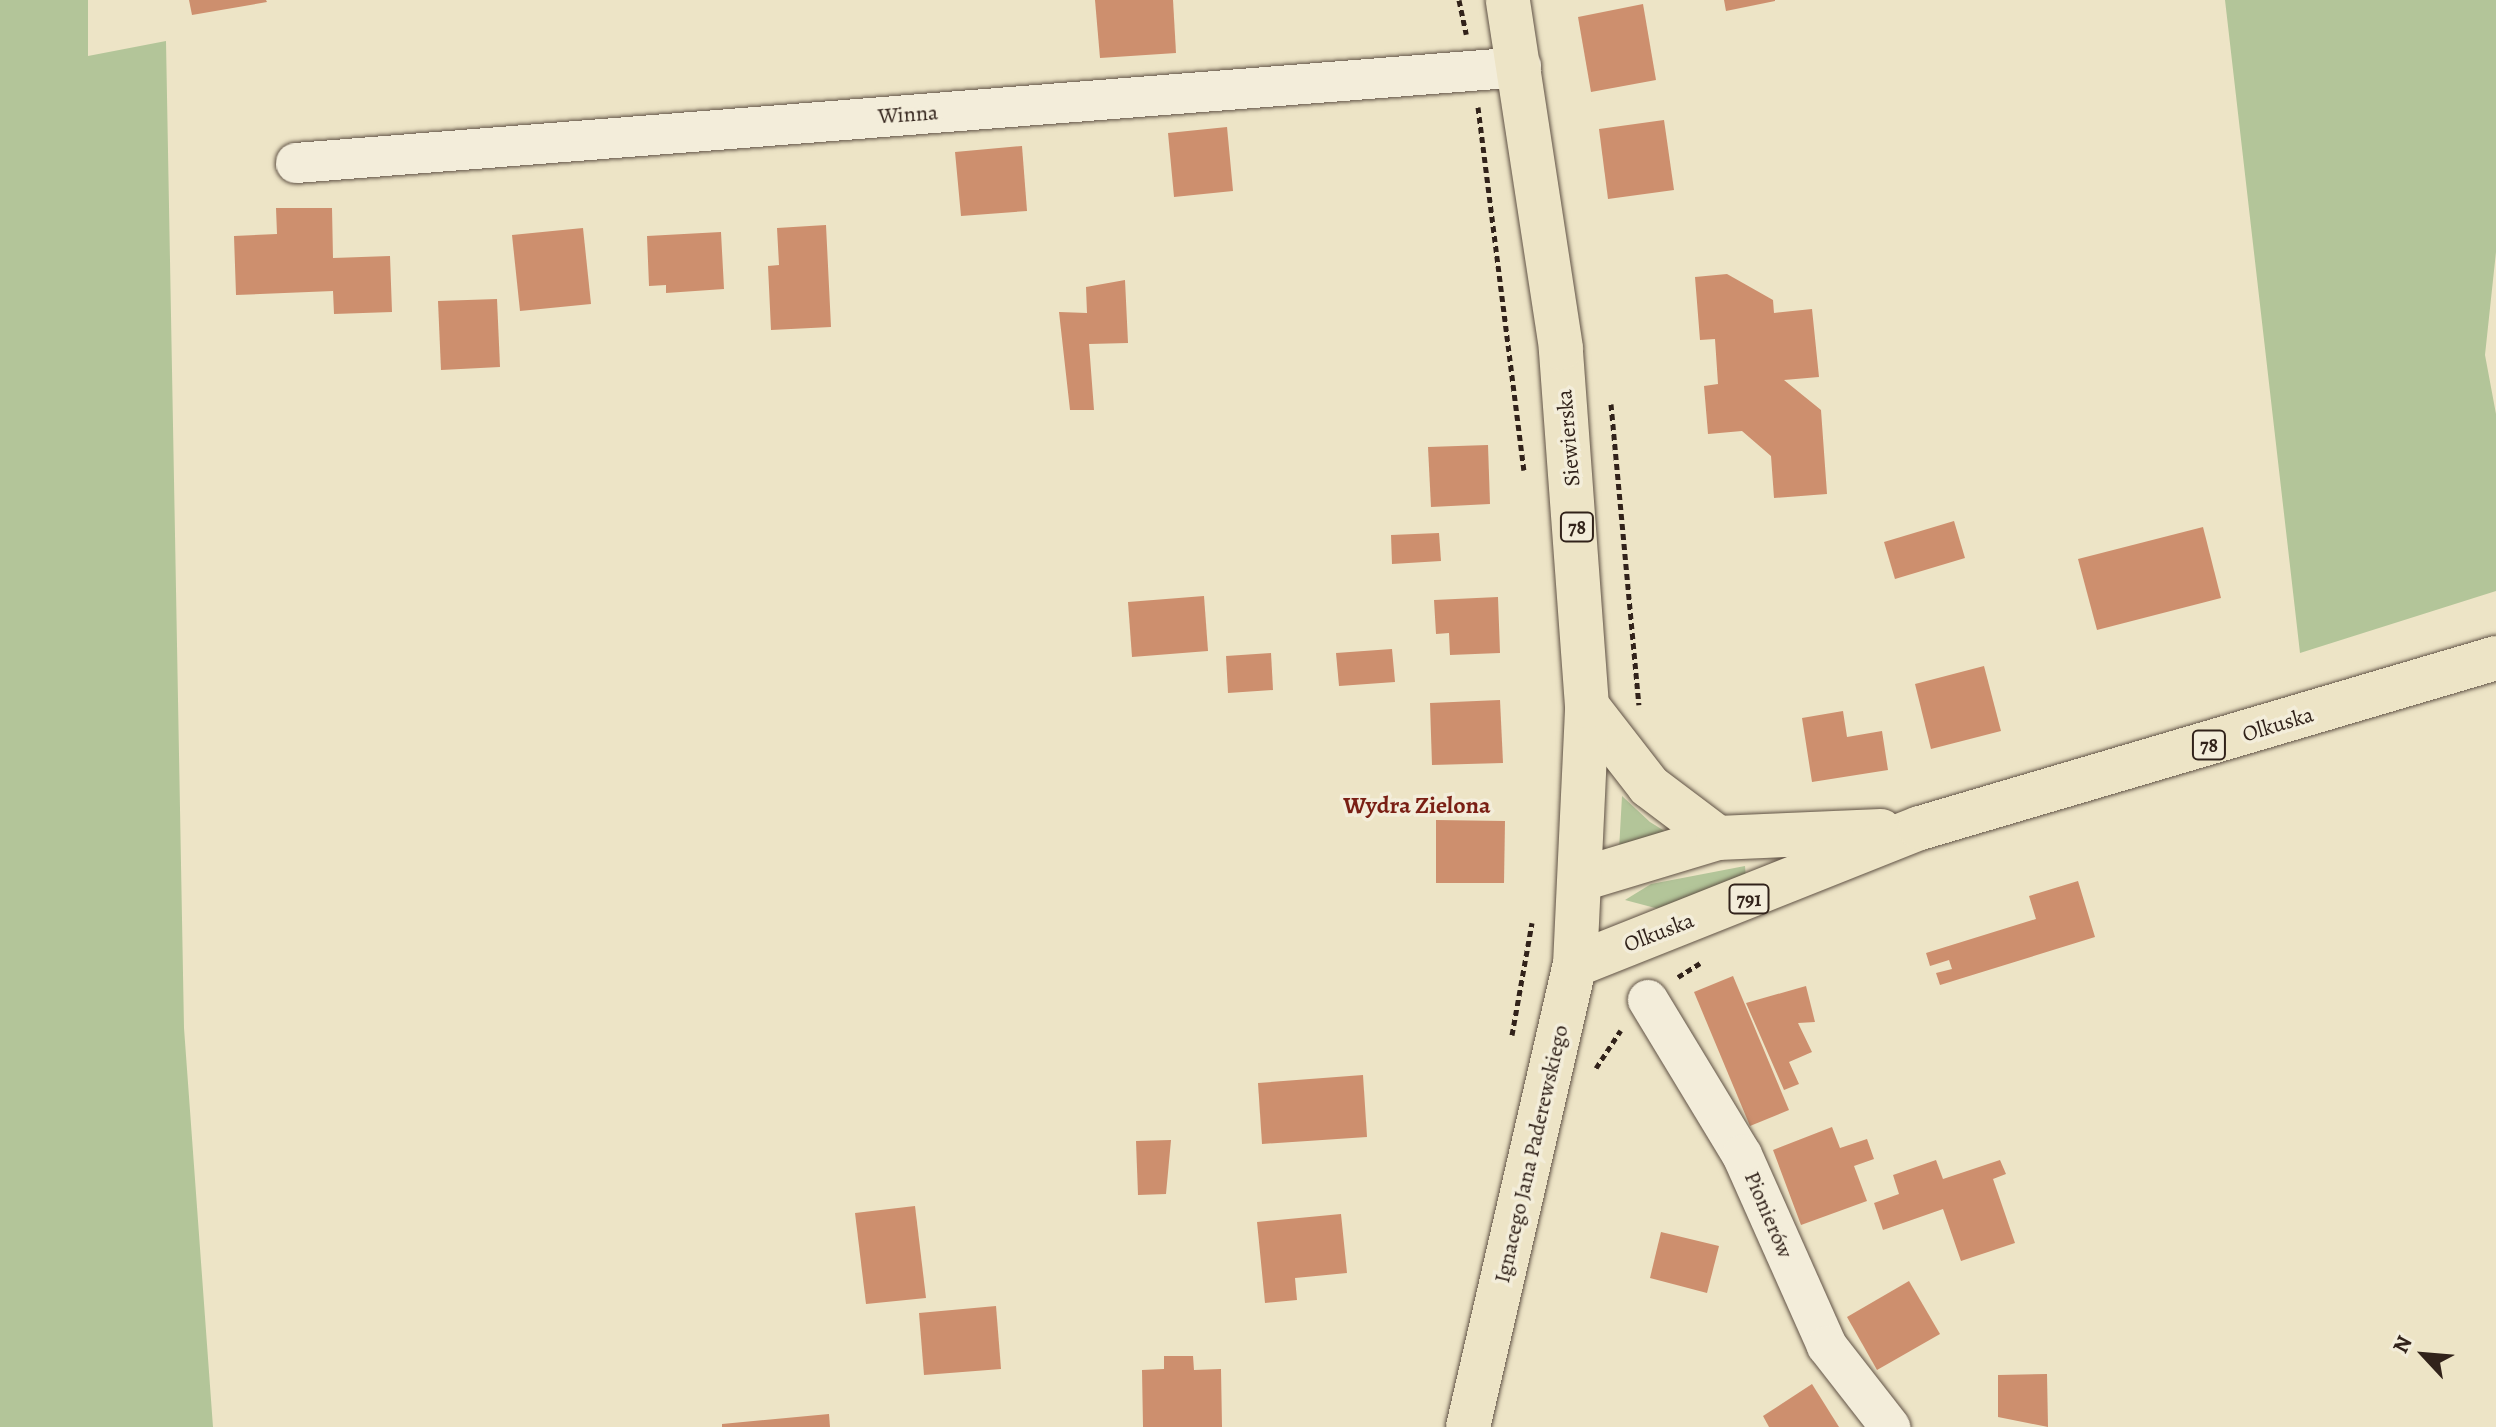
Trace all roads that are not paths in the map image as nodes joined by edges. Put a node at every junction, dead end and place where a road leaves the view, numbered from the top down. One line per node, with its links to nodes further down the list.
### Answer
1 (1508, 0): 2 (main road, Siewierska / 78)
2 (1521, 67): 3 (street, Winna); 5 (main road, Siewierska / 78)
3 (296, 163)
4 (2496, 658): 6 (main road, Olkuska / 78)
5 (1587, 706): 7 (main road); 8 (main road, Siewierska / 78)
6 (1920, 828): 7 (main road, Olkuska / 78); 9 (main road, Olkuska / 791)
7 (1718, 838): 8 (main road, Olkuska)
8 (1582, 879): 9 (main road, Ignacego Jana Paderewskiego / 78)
9 (1575, 965): 11 (main road, Ignacego Jana Paderewskiego)
10 (1648, 1000): 12 (street, Pionierów)
11 (1468, 1427)
12 (1890, 1427)

